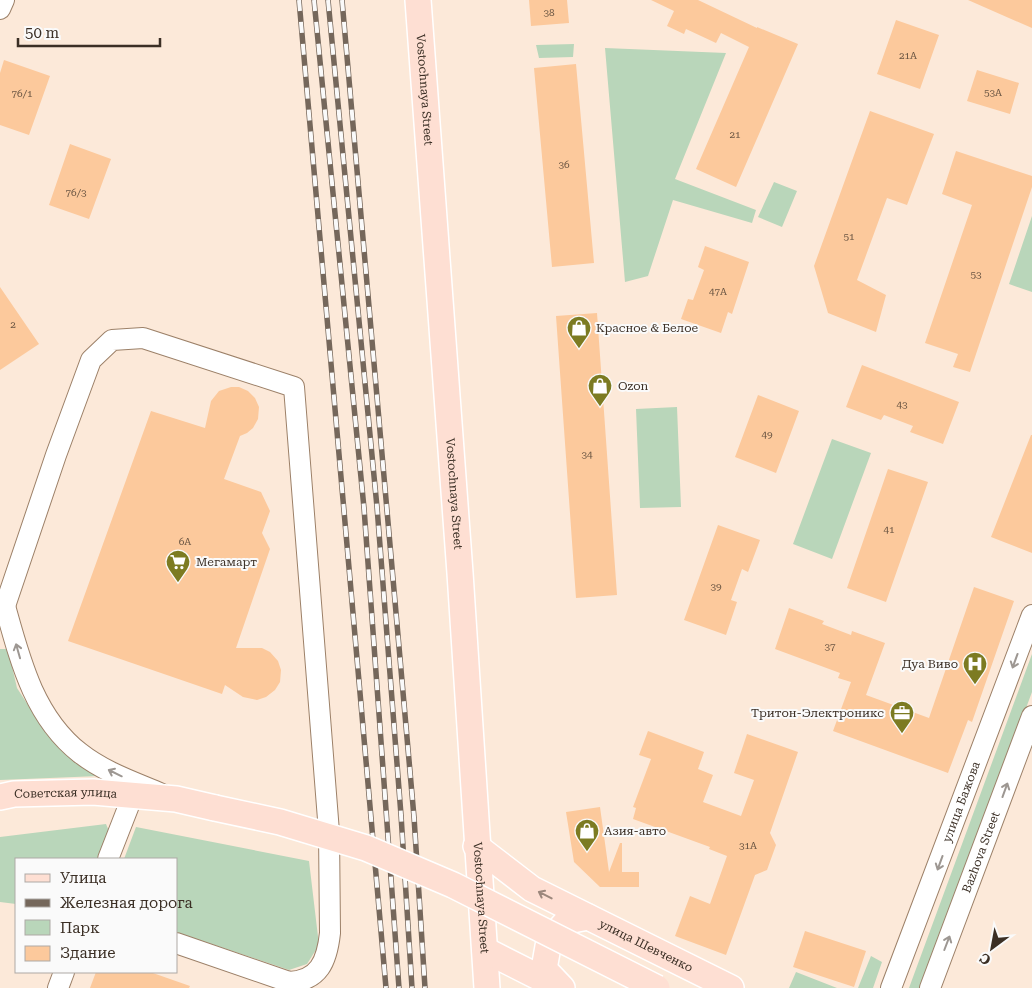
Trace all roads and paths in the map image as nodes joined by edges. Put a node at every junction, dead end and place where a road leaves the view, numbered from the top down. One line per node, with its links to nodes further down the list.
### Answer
1 (4, 0): 3 (street)
2 (418, 0): 10 (main road, Vostochnaya Street)
3 (0, 9)
4 (2, 610): 9 (street, one-way to 4); 13 (street)
5 (1032, 615): 21 (street, улица Бажова, one-way to 21)
6 (1032, 716): 22 (street, Bazhova Street, one-way to 6)
7 (133, 796): 8 (main road, Советская улица); 9 (main road, Советская улица); 11 (street, Советская улица)
8 (0, 797)
9 (176, 799): 19 (main road, Советская улица, bridge)
10 (476, 846): 12 (main road, улица Шевченко, one-way to 10); 14 (main road, Vostochnaya Street)
11 (108, 858)
12 (588, 917): 18 (main road); 20 (main road, улица Шевченко)
13 (178, 944)
14 (485, 950): 17 (main road, Vostochnaya Street); 18 (main road)
15 (64, 973): 16 (street)
16 (58, 988)
17 (487, 988)
18 (561, 988)
19 (658, 988)
20 (731, 988)
21 (892, 988)
22 (930, 988)

